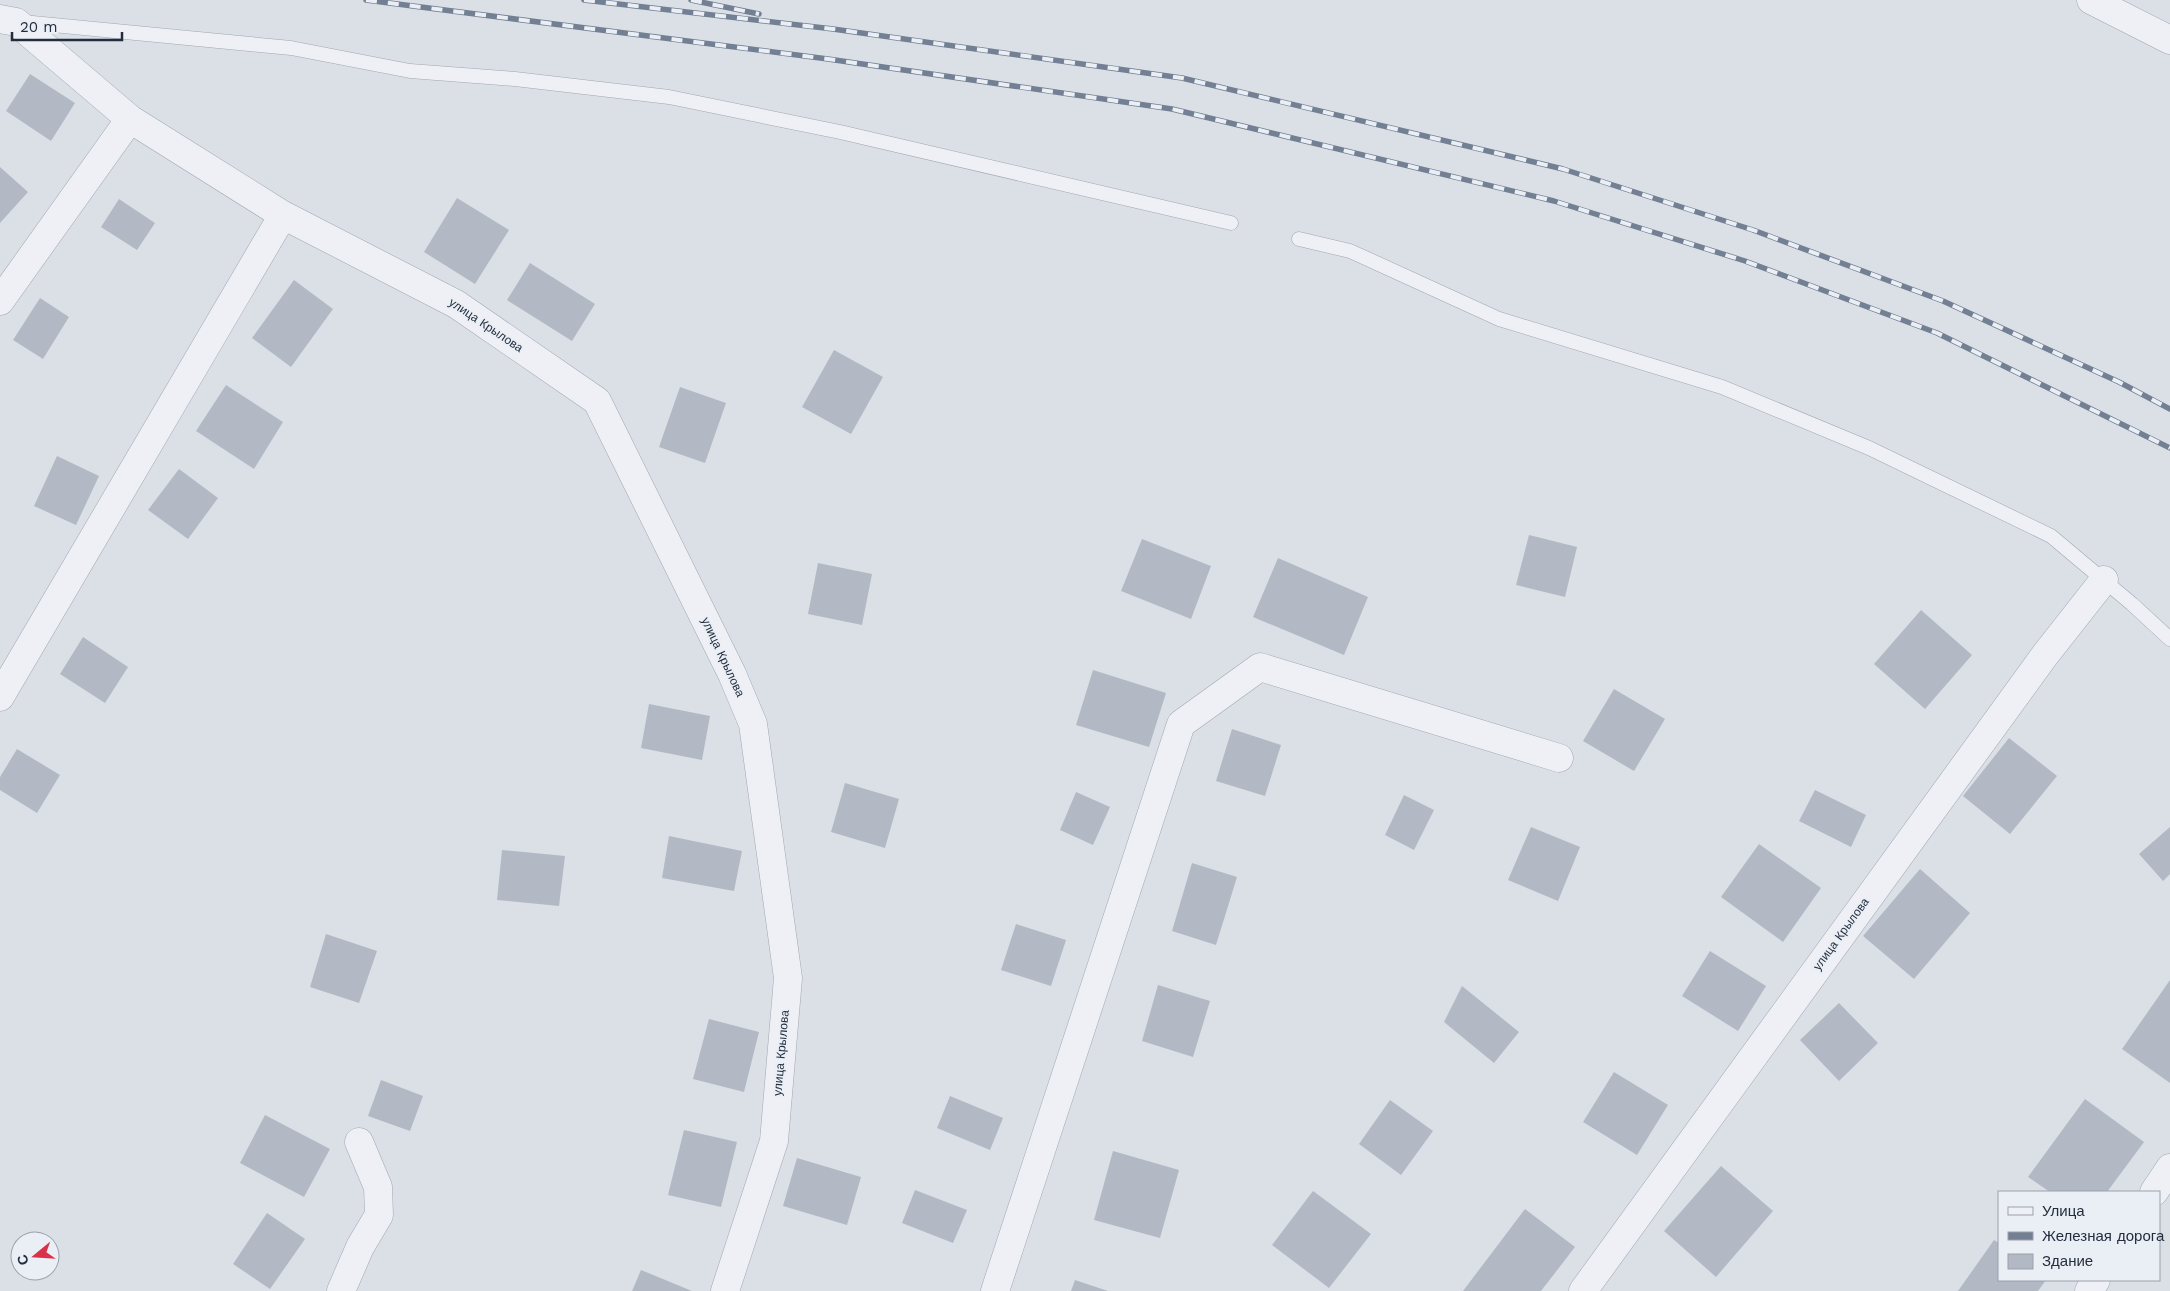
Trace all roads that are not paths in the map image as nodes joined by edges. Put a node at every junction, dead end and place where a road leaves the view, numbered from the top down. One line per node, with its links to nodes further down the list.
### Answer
1 (2091, 0): 3 (street)
2 (8, 20): 4 (street, улица Крылова); 6 (lane)
3 (2170, 40)
4 (130, 119): 5 (street, улица Крылова); 8 (street)
5 (283, 215): 11 (street); 17 (street, улица Крылова)
6 (1231, 223)
7 (1299, 239): 9 (lane)
8 (0, 301)
9 (2104, 580): 10 (lane); 19 (street, улица Крылова)
10 (2170, 639)
11 (0, 698)
12 (1559, 758): 18 (street)
13 (360, 1142): 16 (street)
14 (2170, 1168): 15 (street)
15 (2155, 1191)
16 (341, 1291)
17 (725, 1291)
18 (995, 1291)
19 (1583, 1291)

